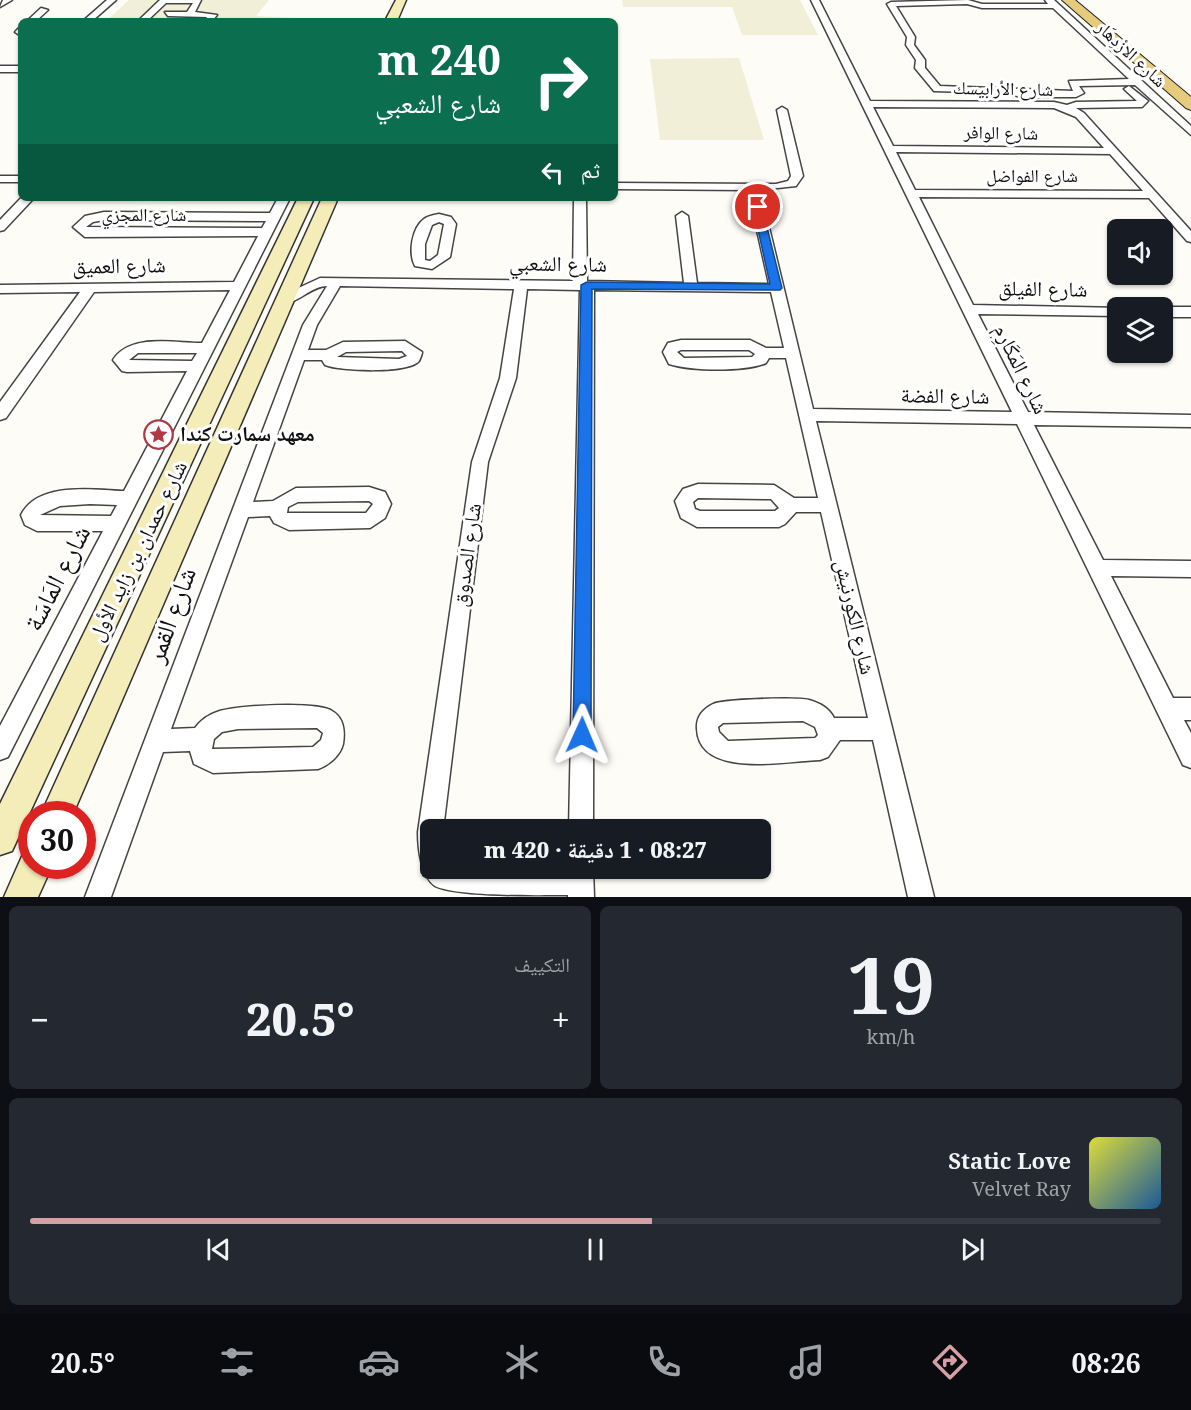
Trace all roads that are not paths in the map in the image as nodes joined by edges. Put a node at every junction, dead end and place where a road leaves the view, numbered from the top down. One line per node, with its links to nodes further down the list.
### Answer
1 (8, 0): 8 (street)
2 (112, 0): 13 (street)
3 (165, 0): 11 (street); 14 (street)
4 (401, 0): 16 (main road)
5 (814, 0): 23 (street, شارع المَكَارِم)
6 (1088, 0): 17 (main road)
7 (1057, 2): 18 (main road); 21 (street, شارع الازْدِهَار); 21 (street)
8 (0, 5)
9 (44, 10): 12 (street)
10 (168, 14): 11 (street)
11 (190, 14): 15 (street)
12 (35, 18)
13 (91, 18)
14 (145, 18)
15 (210, 18)
16 (392, 18)
17 (1144, 46)
18 (1139, 61): 21 (main road); 22 (main road); 24 (main road)
19 (0, 69): 20 (street)
20 (18, 69)
21 (1130, 80): 25 (street); 27 (street, شارع الازْدِهَار)
22 (1191, 94)
23 (866, 104): 25 (street, شارع الأرابيسك); 28 (street, شارع المَكَارِم)
24 (1191, 105)
25 (1068, 108): 29 (street, شارع الأرابيسك)
26 (782, 110): 33 (street)
27 (1191, 132)
28 (888, 149): 29 (street, شارع الوافر); 34 (street, شارع المَكَارِم)
29 (1113, 151): 35 (street, شارع الأرابيسك)
30 (0, 179): 31 (street)
31 (18, 179)
32 (618, 186): 33 (street)
33 (753, 187): 54 (street, شارع الكورنيش)
34 (911, 194): 35 (street, شارع الفواضل); 57 (street, شارع المَكَارِم)
35 (1152, 195): 43 (street, شارع الأرابيسك)
36 (25, 201): 42 (street)
37 (283, 201): 44 (street, شارع المَاسَة)
38 (303, 201): 44 (main road, شارع حمدان بن زايد الأول)
39 (329, 201): 46 (main road, شارع حمدان بن زايد الأول)
40 (580, 201): 50 (street)
41 (682, 216): 52 (street)
42 (0, 227)
43 (1191, 238)
44 (269, 242): 44 (street, شارع المجزي); 51 (street, شارع المَاسَة); 91 (main road, شارع حمدان بن زايد الأول)
45 (428, 265): 48 (street)
46 (299, 268): 47 (street); 56 (main road, شارع حمدان بن زايد الأول)
47 (328, 282): 48 (street, شارع الشعبي); 56 (street, شارع الشعبي); 65 (street, شارع القمر)
48 (423, 283): 49 (street, شارع الشعبي)
49 (521, 284): 50 (street, شارع الشعبي); 89 (street, شارع الصدوق)
50 (583, 285): 52 (street, شارع الشعبي); 90 (street)
51 (239, 286): 53 (street, شارع العميق); 61 (street, شارع المَاسَة)
52 (692, 287): 54 (street, شارع الشعبي)
53 (90, 288): 55 (street, شارع العميق); 67 (street)
54 (776, 288): 63 (street, شارع الكورنيش)
55 (0, 289)
56 (284, 300): 88 (main road, شارع حمدان بن زايد الأول)
57 (968, 309): 58 (street, شارع الفيلق); 69 (street, شارع المَكَارِم)
58 (1107, 311)
59 (1173, 312): 60 (street)
60 (1191, 312)
61 (207, 348): 66 (street, شارع المَاسَة); 66 (street)
62 (762, 353): 62 (street); 63 (street)
63 (792, 353): 68 (street, شارع الكورنيش)
64 (329, 355): 64 (street); 65 (street)
65 (299, 356): 75 (street, شارع القمر)
66 (197, 366): 71 (street, شارع المَاسَة)
67 (0, 414)
68 (807, 415): 69 (street, شارع الفضة); 73 (street, شارع الكورنيش)
69 (1023, 419): 70 (street, شارع الفضة); 77 (street, شارع المَكَارِم)
70 (1191, 421)
71 (129, 498): 76 (street, شارع المَاسَة); 76 (street, شارع المَاسَة)
72 (788, 505): 72 (street); 73 (street)
73 (828, 505): 83 (street, شارع الكورنيش)
74 (278, 508): 74 (street); 75 (street)
75 (241, 510): 85 (street, شارع القمر)
76 (116, 524): 81 (street, شارع المَاسَة)
77 (1097, 568): 78 (street); 79 (street, شارع المَكَارِم)
78 (1191, 569)
79 (1167, 709): 80 (street); 87 (street, شارع المَكَارِم)
80 (1191, 709)
81 (7, 722): 86 (street, شارع المَاسَة)
82 (829, 729): 82 (street); 83 (street)
83 (881, 729): 97 (street, شارع الكورنيش)
84 (201, 739): 84 (street); 85 (street)
85 (154, 741): 96 (street, شارع القمر)
86 (0, 749)
87 (1191, 757)
88 (63, 801)
89 (433, 819)
90 (581, 819)
91 (0, 839)
92 (29, 879): 95 (main road)
93 (448, 879): 94 (street)
94 (581, 882)
95 (21, 897)
96 (98, 897)
97 (921, 897)

